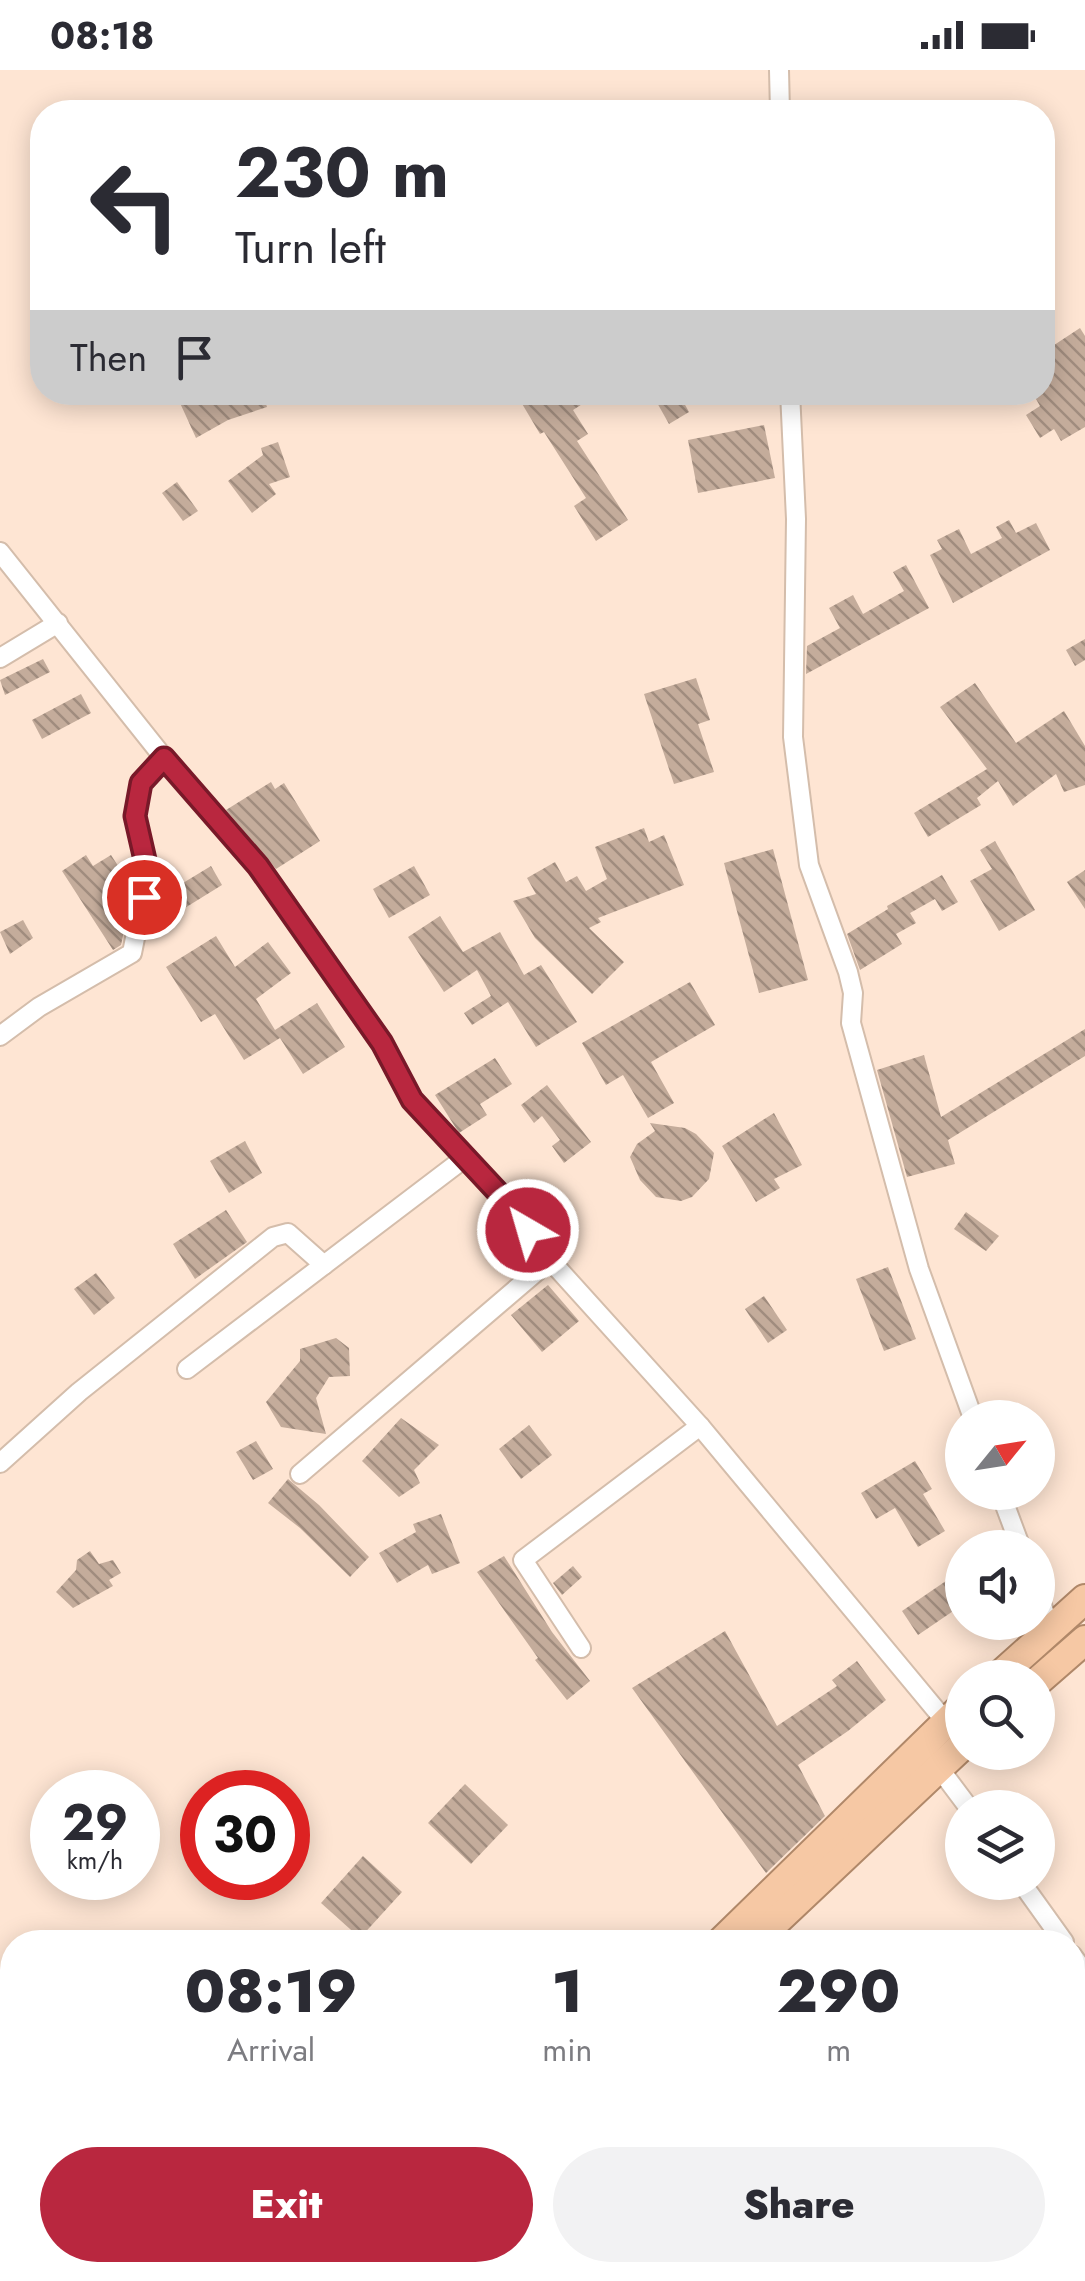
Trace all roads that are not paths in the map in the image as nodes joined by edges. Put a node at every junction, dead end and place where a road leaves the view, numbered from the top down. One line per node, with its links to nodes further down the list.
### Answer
1 (779, 70): 2 (street)
2 (780, 100)
3 (791, 405): 13 (street)
4 (0, 552): 5 (street)
5 (58, 623): 6 (street); 7 (street)
6 (0, 658)
7 (164, 758): 8 (street); 9 (street)
8 (0, 1036)
9 (466, 1157): 10 (street); 11 (street)
10 (550, 1260): 14 (street); 16 (street)
11 (324, 1265): 12 (street); 15 (street)
12 (187, 1369)
13 (966, 1400)
14 (700, 1426): 21 (street); 24 (street)
15 (0, 1463)
16 (300, 1474)
17 (1085, 1599): 18 (highway)
18 (1055, 1627)
19 (1041, 1640): 22 (highway)
20 (1085, 1640): 23 (highway)
21 (581, 1648)
22 (1018, 1660)
23 (1055, 1667)
24 (945, 1705)
25 (945, 1724): 30 (highway)
26 (945, 1762): 27 (highway)
27 (939, 1768): 28 (street); 31 (highway)
28 (955, 1790)
29 (1034, 1900): 32 (street)
30 (733, 1930)
31 (767, 1930)
32 (1055, 1930)

